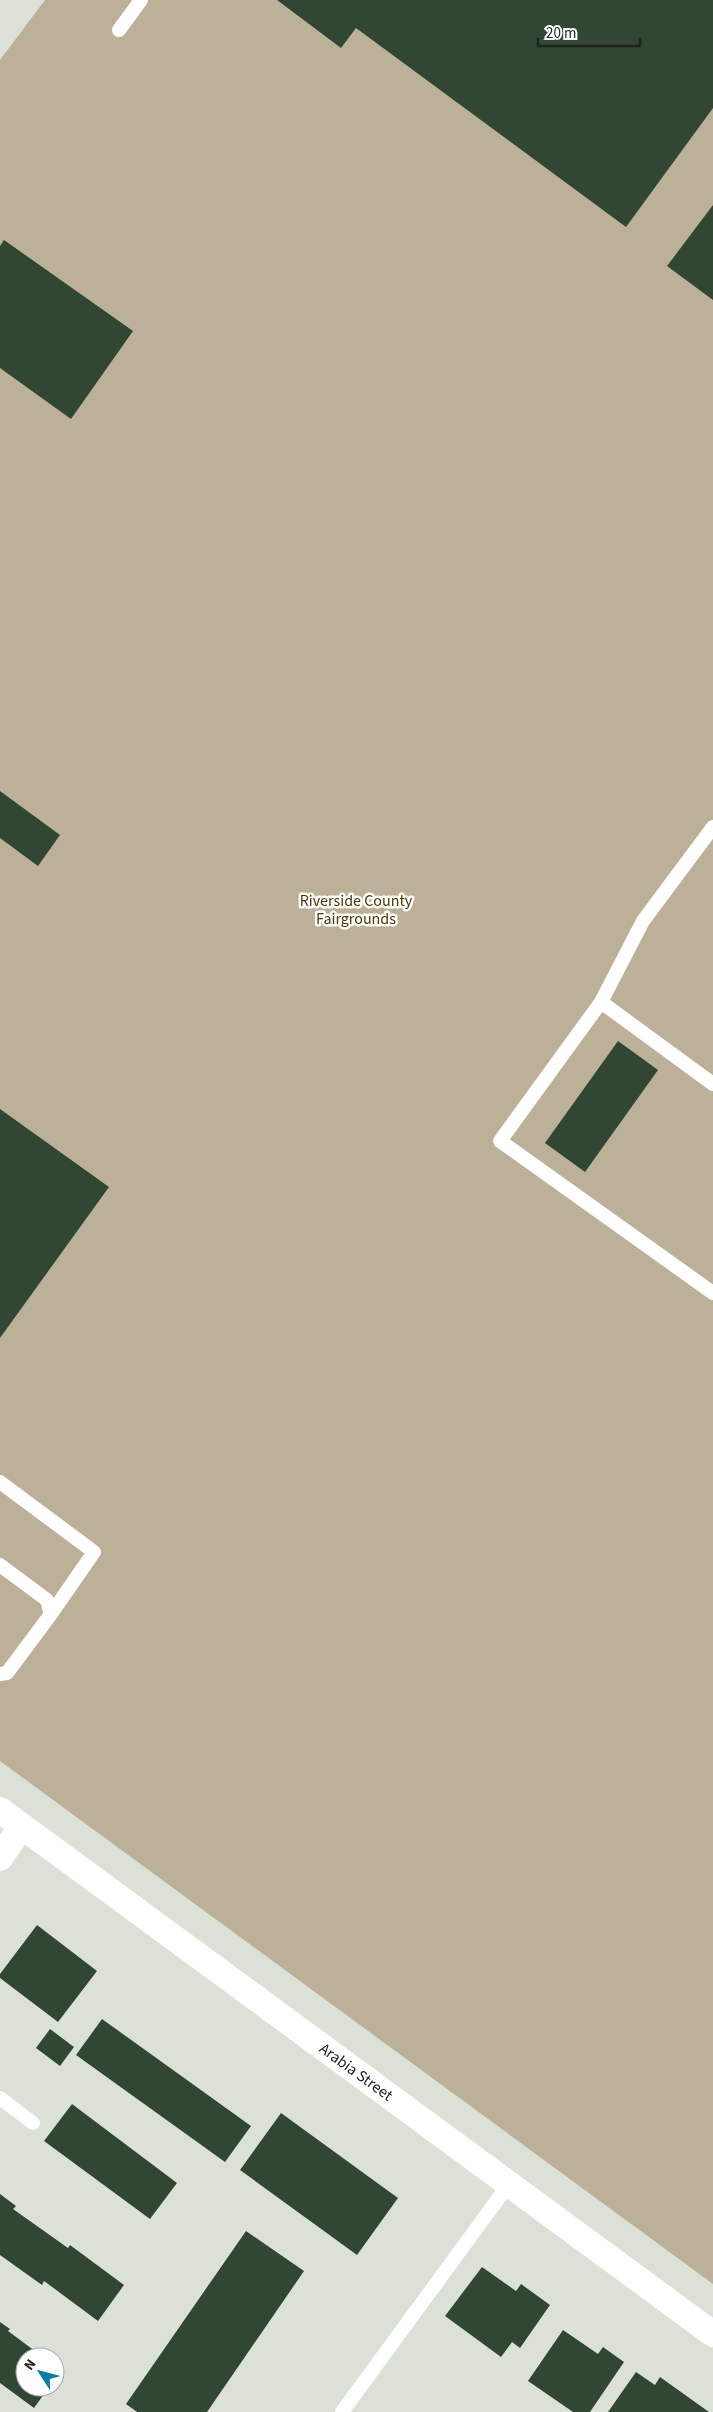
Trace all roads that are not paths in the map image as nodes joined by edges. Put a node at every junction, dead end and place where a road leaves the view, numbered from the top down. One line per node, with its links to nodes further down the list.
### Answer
1 (141, 0): 2 (lane)
2 (119, 30)
3 (713, 827): 4 (lane)
4 (601, 1002): 5 (lane); 6 (lane)
5 (713, 1084)
6 (713, 1293)
7 (0, 1482): 9 (lane)
8 (0, 1565): 9 (lane)
9 (51, 1614): 10 (lane)
10 (0, 1674)
11 (0, 1810): 12 (street, Arabia Street)
12 (22, 1826): 13 (street); 16 (street, Arabia Street)
13 (0, 1858)
14 (0, 2098): 15 (lane)
15 (33, 2122)
16 (508, 2184): 17 (street, Arabia Street); 18 (lane)
17 (713, 2334)
18 (342, 2412)

